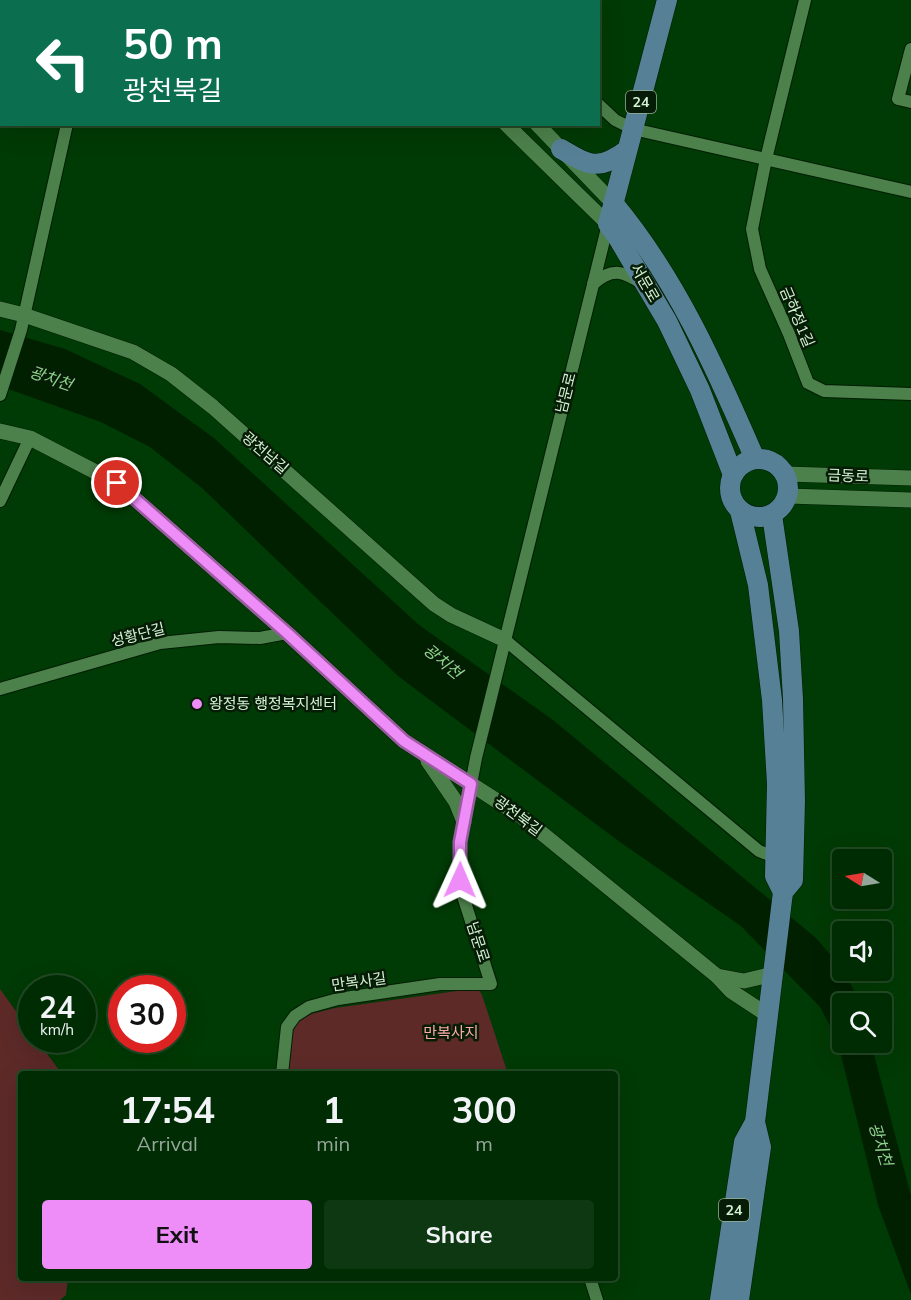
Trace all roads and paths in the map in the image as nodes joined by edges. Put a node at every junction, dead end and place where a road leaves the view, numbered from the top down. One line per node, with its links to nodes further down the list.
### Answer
1 (667, 0): 9 (main road, 남문로 / 24)
2 (805, 0): 12 (street, 금하정1길)
3 (911, 49): 4 (street)
4 (911, 102)
5 (600, 106): 9 (street)
6 (67, 126): 19 (street)
7 (508, 126): 15 (street, 서문로)
8 (539, 126): 10 (street, 서문로)
9 (633, 129): 11 (main road, 남문로 / 24); 12 (street)
10 (561, 149): 11 (main road); 14 (street, 서문로)
11 (627, 150): 14 (main road, 남문로 / 24)
12 (766, 159): 13 (street); 20 (street, 금하정1길)
13 (911, 192)
14 (613, 203): 15 (main road, 남문로 / 24); 24 (main road, 서문로)
15 (608, 224): 16 (street, 남문로); 17 (main road, 서문로)
16 (593, 284): 17 (street); 34 (street, 남문로)
17 (647, 287): 26 (main road, 서문로)
18 (0, 309): 19 (street, 광천남길)
19 (24, 315): 21 (street); 34 (street, 광천남길)
20 (911, 394)
21 (0, 395)
22 (0, 431): 23 (street, 광천북길)
23 (30, 438): 30 (street); 33 (street, 광천북길)
24 (755, 459): 25 (main road, 금동로); 26 (main road)
25 (786, 474): 27 (street, 금동로); 28 (main road)
26 (733, 475): 31 (main road)
27 (911, 478)
28 (788, 496): 29 (street, 금동로); 32 (main road)
29 (911, 500)
30 (0, 501)
31 (740, 511): 32 (main road); 37 (main road)
32 (772, 515): 36 (main road)
33 (287, 633): 35 (street, 성황단길); 38 (street, 광천북길)
34 (505, 640): 39 (street, 남문로); 41 (street)
35 (0, 689)
36 (793, 699): 37 (main road); 42 (main road)
37 (772, 700): 41 (main road)
38 (425, 756): 39 (street, 광천북길); 40 (street)
39 (471, 784): 40 (street, 남문로); 44 (street, 광천북길)
40 (464, 822): 45 (street, 남문로)
41 (777, 858): 42 (main road)
42 (783, 892): 43 (main road)
43 (774, 971): 44 (street); 46 (main road, 24)
44 (717, 976): 46 (street, 광천북길)
45 (491, 984): 47 (street, 만복사길)
46 (769, 1016): 48 (main road, 24)
47 (282, 1071)
48 (755, 1122): 51 (main road, 24); 52 (main road, 24)
49 (591, 1281): 50 (street)
50 (597, 1300)
51 (720, 1300)
52 (740, 1300)

